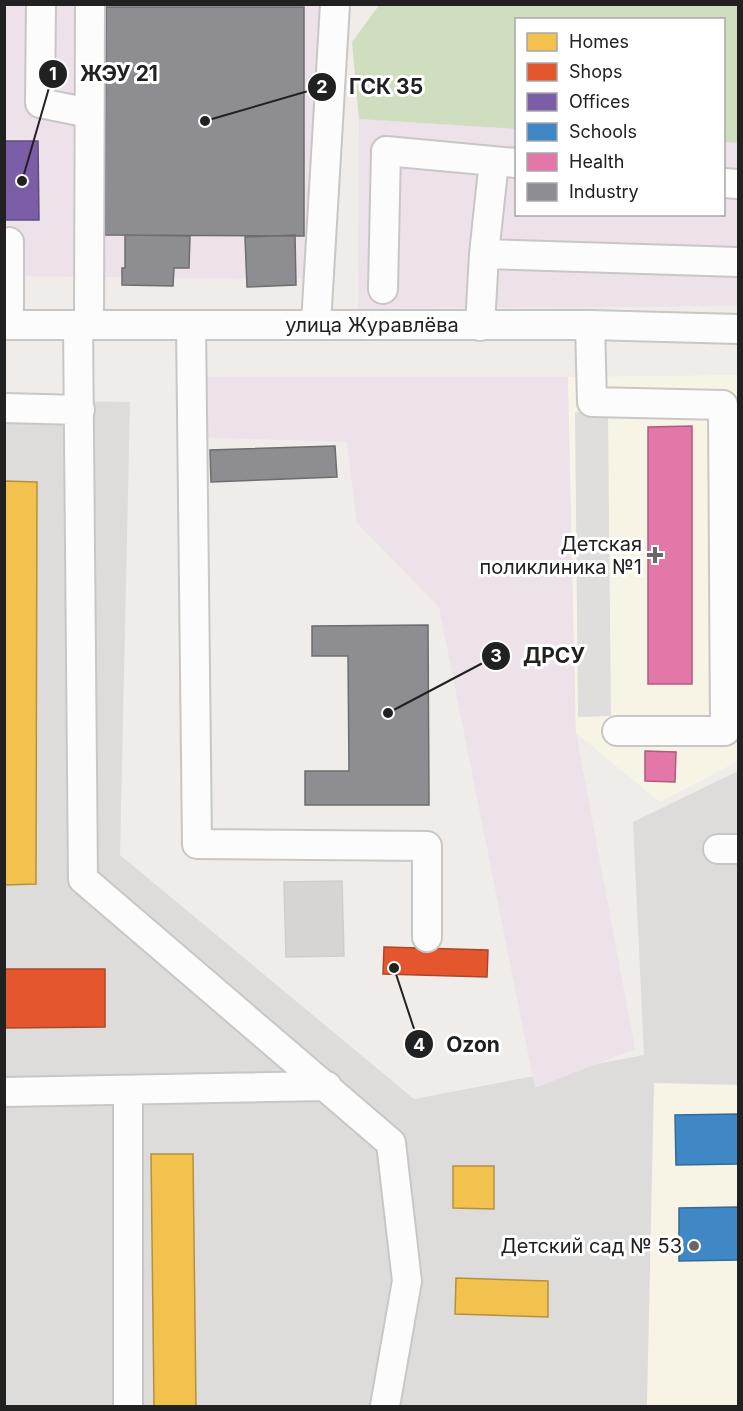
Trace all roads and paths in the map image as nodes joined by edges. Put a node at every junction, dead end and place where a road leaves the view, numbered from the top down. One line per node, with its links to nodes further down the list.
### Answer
1 (41, 4): 4 (street)
2 (90, 4): 4 (street)
3 (335, 4): 10 (street)
4 (89, 112): 12 (street)
5 (505, 162): 7 (street); 9 (street)
6 (9, 242): 11 (street)
7 (484, 254): 8 (street); 15 (street)
8 (738, 262)
9 (383, 289)
10 (316, 324): 13 (street, улица Журавлёва); 15 (street, улица Журавлёва)
11 (7, 325): 12 (street, улица Журавлёва)
12 (83, 325): 13 (street, улица Журавлёва); 18 (street)
13 (191, 325): 20 (street)
14 (590, 325): 15 (street, улица Журавлёва); 16 (street, улица Журавлёва); 19 (street)
15 (480, 326)
16 (738, 328)
17 (4, 408): 18 (street)
18 (80, 410): 21 (street)
19 (617, 731)
20 (427, 937)
21 (327, 1086): 22 (street); 25 (street)
22 (128, 1090): 23 (street); 24 (street)
23 (4, 1092)
24 (128, 1407)
25 (385, 1407)

